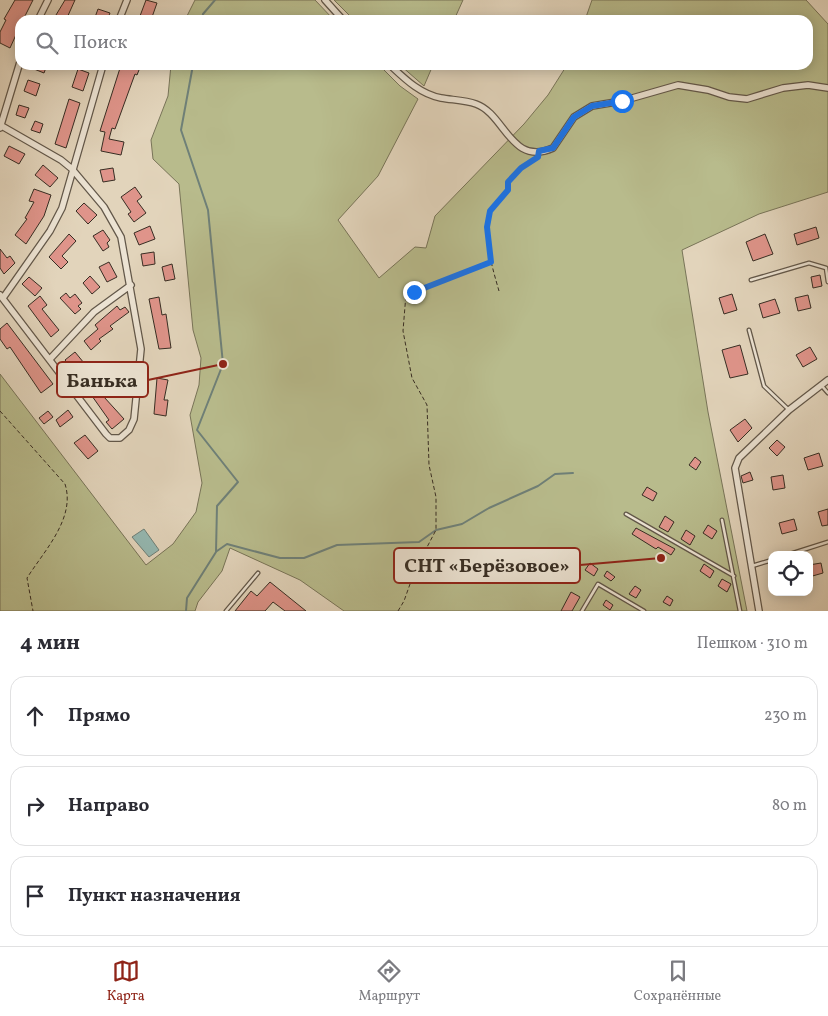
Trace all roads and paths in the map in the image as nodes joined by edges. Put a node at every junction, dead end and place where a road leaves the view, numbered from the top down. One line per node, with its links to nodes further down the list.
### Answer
1 (48, 0): 4 (street)
2 (127, 0): 5 (street)
3 (325, 0): 6 (street)
4 (40, 15)
5 (121, 15)
6 (339, 15)
7 (18, 70): 11 (street)
8 (102, 70): 13 (street)
9 (395, 70): 12 (street)
10 (828, 88): 12 (street)
11 (0, 126): 13 (street)
12 (539, 151): 14 (path)
13 (72, 169): 17 (street); 19 (street)
14 (491, 262): 18 (path); 37 (path)
15 (751, 280): 16 (lane)
16 (828, 282)
17 (131, 284): 21 (street); 21 (street)
18 (499, 291)
19 (1, 298): 21 (street)
20 (749, 330): 25 (lane)
21 (50, 359)
22 (828, 380): 23 (street)
23 (820, 384): 24 (lane); 25 (street)
24 (828, 393)
25 (789, 410): 32 (street)
26 (0, 411): 35 (path)
27 (626, 514): 34 (lane)
28 (722, 520): 34 (lane)
29 (828, 542): 30 (lane)
30 (800, 551)
31 (768, 561): 32 (lane)
32 (751, 566): 41 (street)
33 (258, 573): 36 (lane)
34 (734, 576): 40 (lane)
35 (33, 611)
36 (226, 611)
37 (398, 611)
38 (582, 611): 39 (lane)
39 (644, 611)
40 (740, 611)
41 (759, 611)

